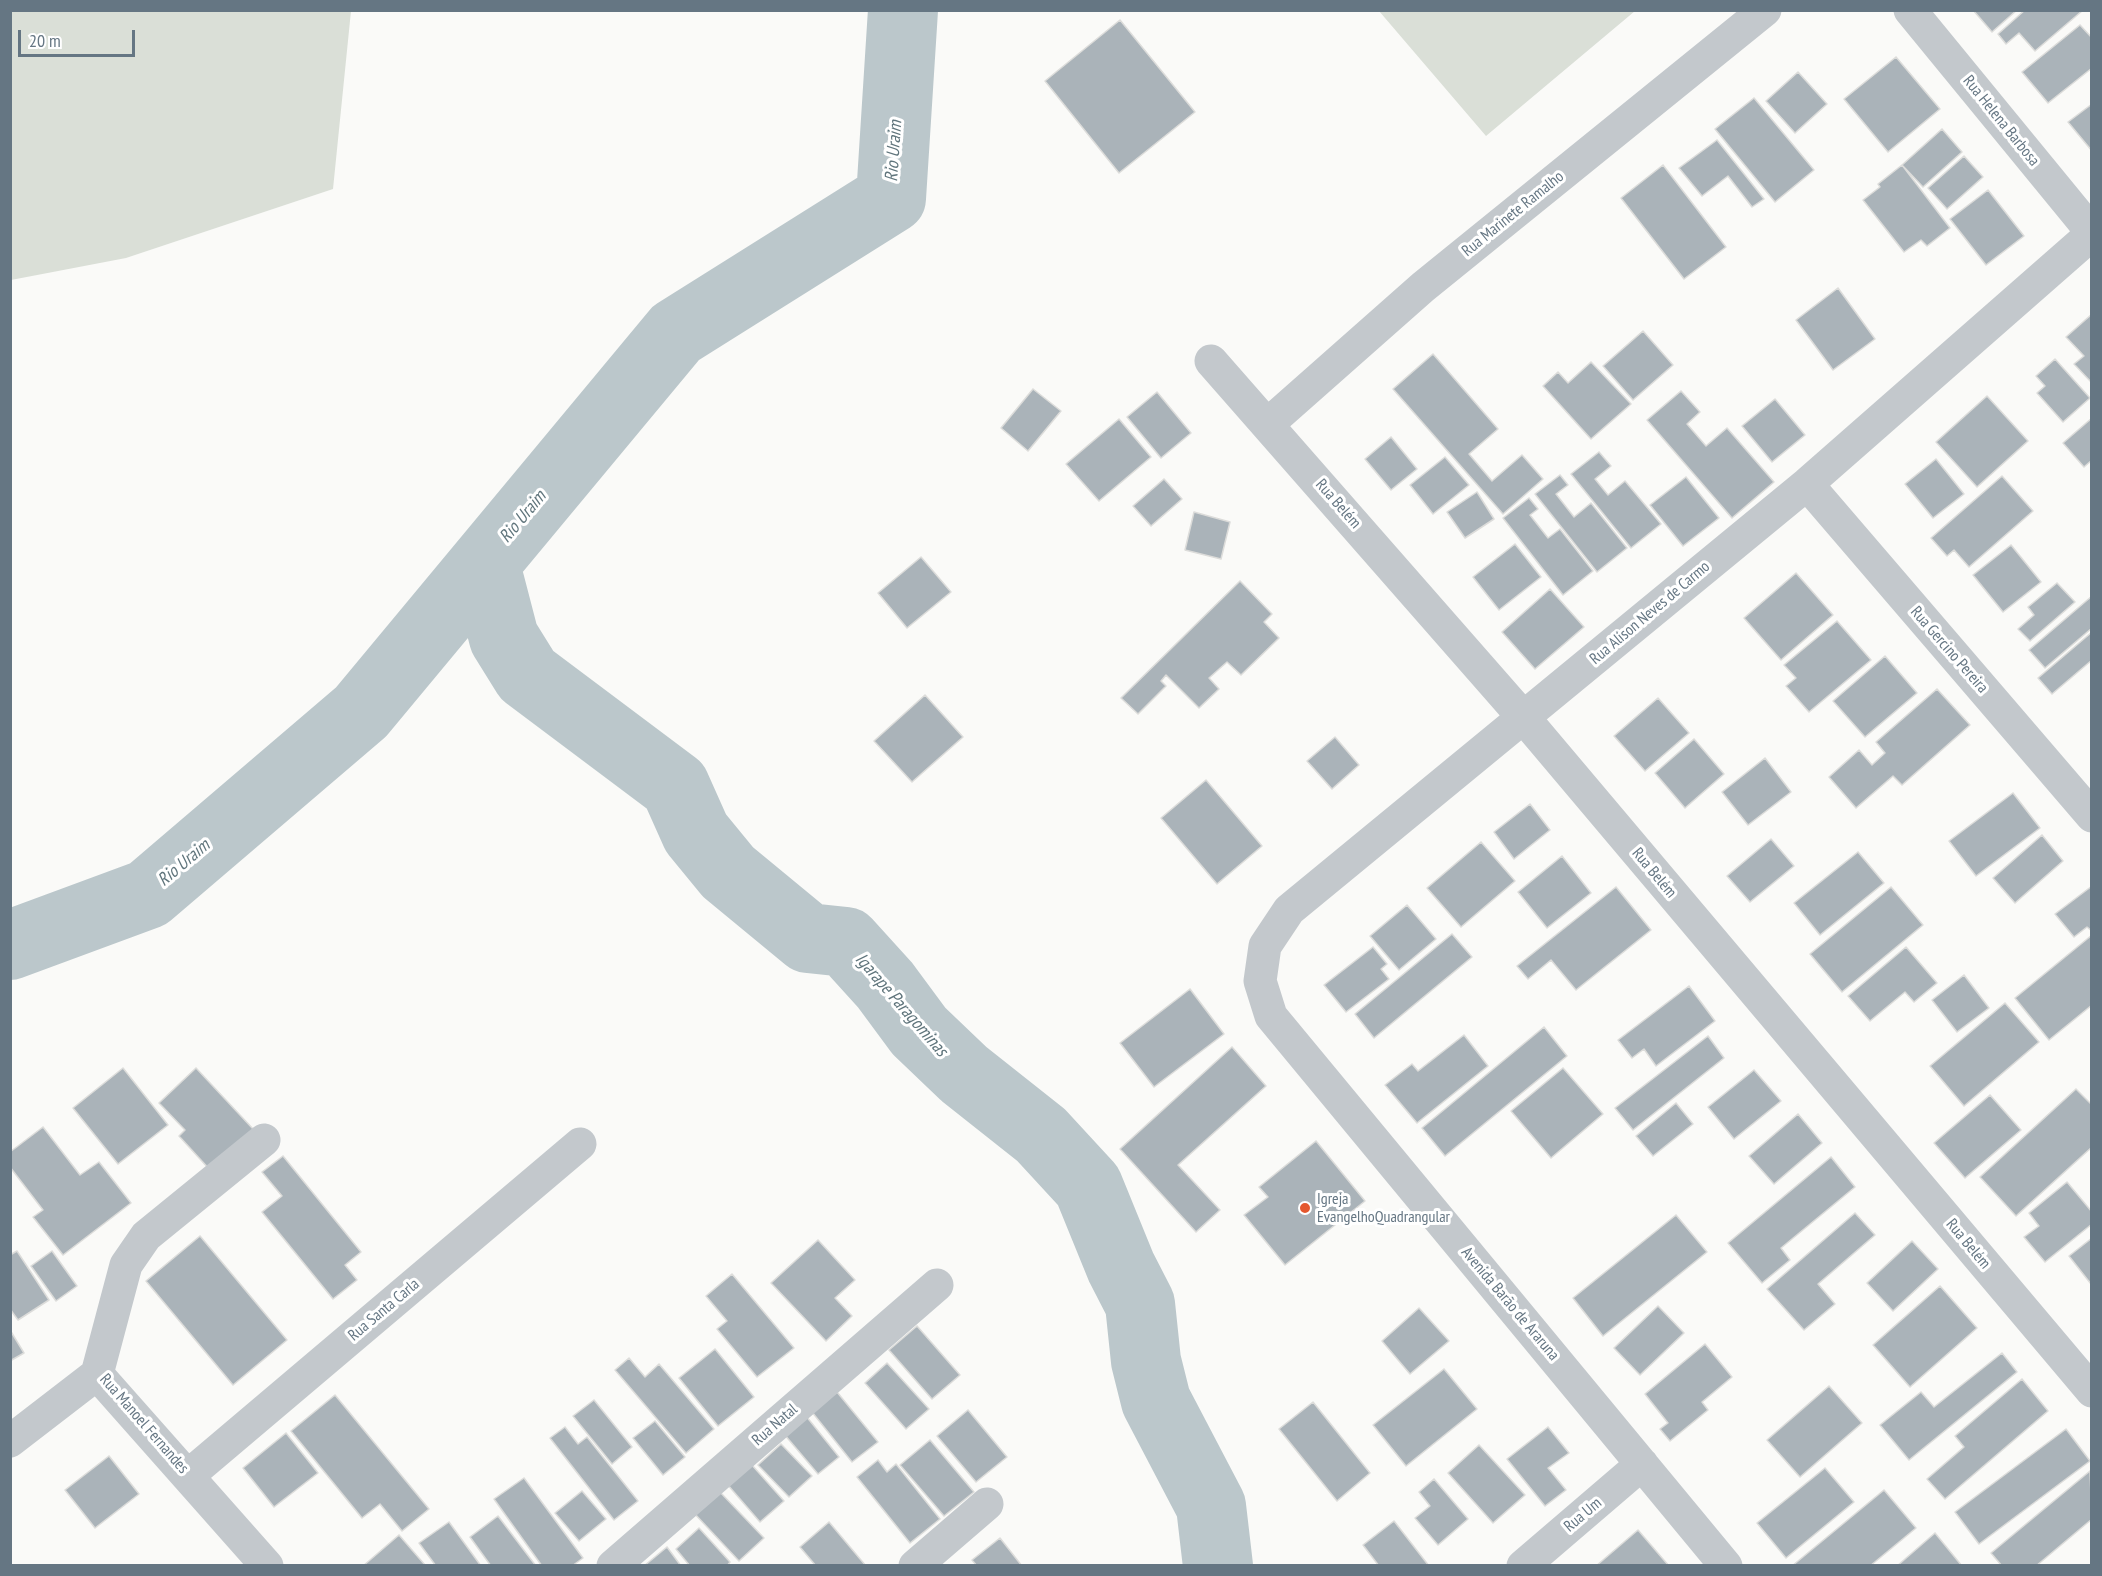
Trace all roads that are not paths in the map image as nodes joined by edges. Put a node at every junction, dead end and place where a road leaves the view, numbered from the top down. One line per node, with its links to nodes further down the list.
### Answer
1 (1766, 10): 5 (street, Rua Marinete Ramalho)
2 (1910, 10): 3 (street, Rua Helena Barbosa)
3 (2091, 233): 6 (street, Rua Alison Neves de Carmo)
4 (1211, 361): 5 (street, Rua Belém)
5 (1268, 424): 7 (street, Rua Belém)
6 (1807, 484): 7 (street, Rua Alison Neves de Carmo); 8 (street, Rua Gercino Pereira)
7 (1524, 718): 9 (street, Rua Alison Neves de Carmo); 14 (street, Rua Belém)
8 (2091, 816)
9 (1271, 1016): 16 (street, Avenida Barão de Araruna)
10 (264, 1140): 13 (street, Rua Manoel Fernandes)
11 (580, 1144): 17 (street, Rua Santa Carla)
12 (937, 1285): 20 (street, Rua Natal)
13 (97, 1374): 15 (street); 17 (street, Rua Manoel Fernandes)
14 (2091, 1391)
15 (10, 1441)
16 (1642, 1464): 22 (street, Rua Um); 23 (street, Avenida Barão de Araruna)
17 (189, 1475): 19 (street, Rua Manoel Fernandes)
18 (987, 1504): 21 (street)
19 (267, 1566)
20 (613, 1566)
21 (915, 1566)
22 (1523, 1566)
23 (1726, 1566)

